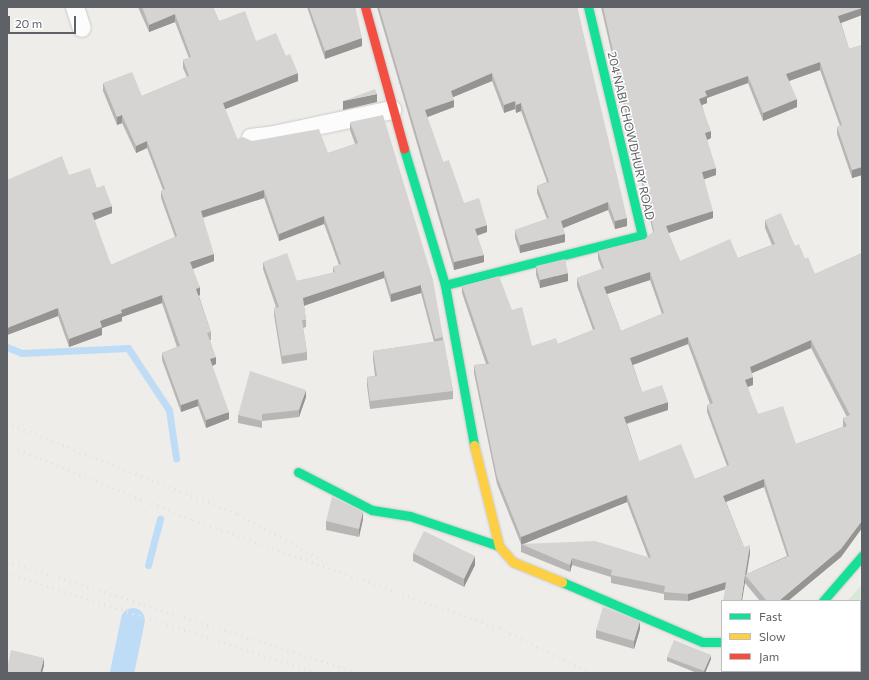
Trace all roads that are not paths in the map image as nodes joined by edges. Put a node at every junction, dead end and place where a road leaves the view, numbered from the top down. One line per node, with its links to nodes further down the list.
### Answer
1 (75, 7): 4 (street)
2 (365, 7): 5 (street)
3 (588, 7): 7 (street, 204 NABI CHOWDHURY ROAD)
4 (82, 28)
5 (392, 110): 6 (street); 7 (street)
6 (251, 138)
7 (445, 285): 9 (street)
8 (298, 472): 9 (street)
9 (499, 546): 12 (street)
10 (862, 556): 11 (street)
11 (824, 600)
12 (721, 642)

